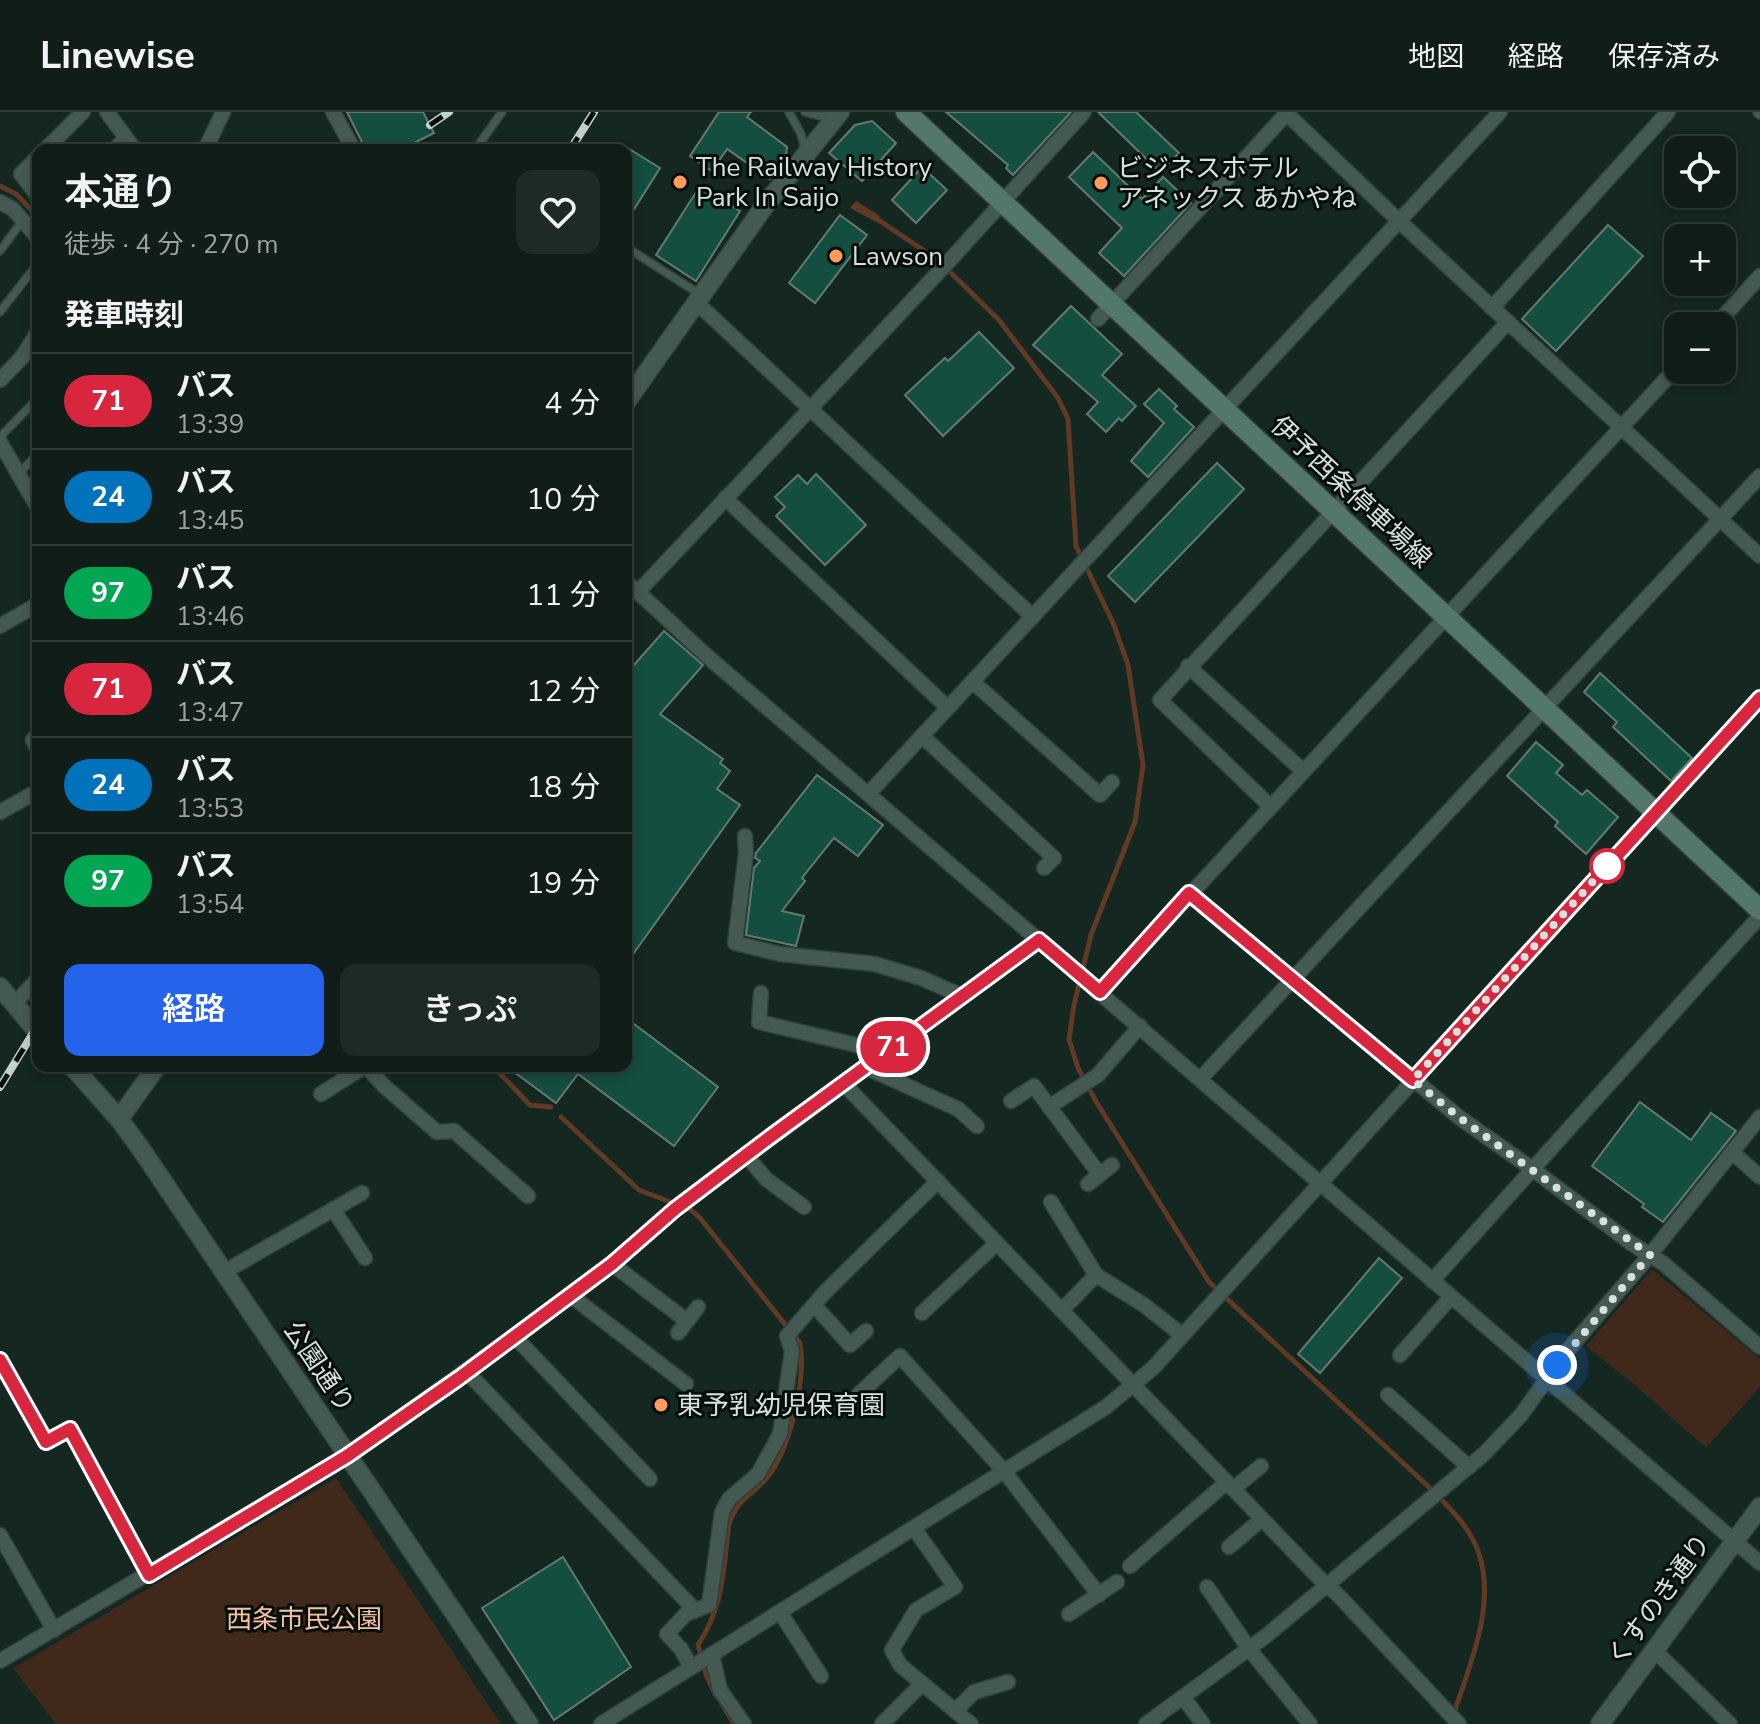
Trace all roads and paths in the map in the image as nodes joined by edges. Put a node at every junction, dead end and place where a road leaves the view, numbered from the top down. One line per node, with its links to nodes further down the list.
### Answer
1 (83, 112): 16 (street)
2 (107, 112): 14 (street)
3 (223, 112): 19 (street)
4 (333, 112): 20 (street)
5 (502, 112): 21 (lane)
6 (789, 112): 22 (lane)
7 (807, 112): 13 (lane); 15 (lane)
8 (906, 112): 26 (main road, 伊予西条停車場線)
9 (1084, 112): 26 (street)
10 (1287, 112): 28 (street); 37 (street)
11 (1500, 112): 28 (street)
12 (1668, 112): 35 (street)
13 (839, 113): 15 (street)
14 (124, 135): 17 (lane); 18 (street)
15 (821, 135): 22 (street)
16 (51, 144)
17 (115, 144)
18 (131, 144)
19 (208, 144)
20 (351, 144)
21 (479, 144)
22 (806, 152): 34 (street)
23 (32, 163): 24 (street)
24 (32, 188)
25 (0, 202): 27 (street)
26 (1001, 202): 37 (main road, 伊予西条停車場線); 47 (street)
27 (23, 220): 29 (street); 30 (lane)
28 (1399, 221): 35 (street); 48 (street)
29 (32, 231)
30 (0, 251)
31 (632, 251): 34 (lane)
32 (32, 271): 36 (lane)
33 (1760, 276): 38 (street)
34 (698, 299): 45 (street); 47 (street)
35 (1492, 308): 39 (street)
36 (0, 312)
37 (1105, 312): 48 (main road, 伊予西条停車場線)
38 (1728, 312)
39 (1508, 322): 49 (street); 56 (street)
40 (32, 333): 42 (lane)
41 (32, 347): 42 (street)
42 (20, 360): 43 (street)
43 (0, 380)
44 (1664, 381): 49 (street)
45 (632, 393)
46 (32, 405): 50 (lane)
47 (808, 410): 55 (street); 62 (street)
48 (1226, 410): 56 (main road, 伊予西条停車場線); 62 (street)
49 (1621, 428): 57 (street); 63 (street)
50 (0, 440): 52 (street)
51 (32, 460): 52 (lane)
52 (19, 473): 54 (street)
53 (1760, 476): 57 (street)
54 (32, 497)
55 (725, 498): 60 (street); 68 (street)
56 (1333, 512): 63 (main road, 伊予西条停車場線); 65 (street)
57 (1719, 519): 58 (street); 69 (street)
58 (1760, 556)
59 (632, 587): 60 (street)
60 (638, 592): 73 (street)
61 (32, 607): 64 (street)
62 (1033, 617): 66 (street)
63 (1446, 617): 69 (main road, 伊予西条停車場線); 71 (street)
64 (0, 626)
65 (1188, 666): 71 (street); 75 (street)
66 (973, 682): 68 (street); 72 (street)
67 (1760, 698): 77 (street)
68 (948, 708): 70 (street)
69 (1543, 708): 77 (main road, 伊予西条停車場線); 84 (street)
70 (922, 736): 73 (street); 79 (street)
71 (1303, 771): 75 (street)
72 (1112, 782)
73 (870, 792): 83 (street)
74 (32, 794): 76 (street)
75 (1270, 806): 80 (street)
76 (0, 812)
77 (1656, 812): 81 (main road, 伊予西条停車場線); 100 (street)
78 (745, 836): 89 (street)
79 (1044, 868)
80 (1189, 893): 84 (street); 87 (street)
81 (1760, 910)
82 (1760, 916): 111 (street)
83 (1039, 940): 87 (street); 89 (street)
84 (1293, 980): 99 (street); 100 (street)
85 (32, 985): 90 (street)
86 (0, 987): 90 (street)
87 (1100, 992): 92 (street)
88 (761, 993): 93 (street)
89 (962, 996): 93 (street)
90 (14, 1004): 91 (street)
91 (32, 1025)
92 (1140, 1026): 99 (street); 104 (street)
93 (886, 1052): 94 (street)
94 (865, 1067): 101 (street); 107 (street)
95 (77, 1072): 106 (street, 公園通り)
96 (153, 1072): 106 (street)
97 (356, 1072): 102 (street)
98 (371, 1072): 116 (street)
99 (1201, 1078): 114 (street)
100 (1413, 1080): 111 (street); 114 (street)
101 (843, 1083): 109 (street); 113 (street)
102 (321, 1094)
103 (1011, 1101): 104 (street)
104 (1049, 1107): 110 (street)
105 (1760, 1117): 108 (street)
106 (119, 1119): 124 (street, 公園通り)
107 (977, 1126)
108 (1732, 1152): 112 (street); 121 (street)
109 (746, 1155): 118 (street); 123 (street)
110 (1112, 1165)
111 (1531, 1168): 121 (street); 126 (street)
112 (1760, 1177)
113 (938, 1181): 120 (street); 129 (street)
114 (1321, 1183): 126 (street); 134 (street)
115 (362, 1193): 119 (street)
116 (528, 1196)
117 (1051, 1202): 125 (street)
118 (804, 1207)
119 (333, 1209): 122 (street); 124 (street)
120 (997, 1243): 131 (street); 132 (street)
121 (1650, 1255): 136 (street); 140 (street)
122 (365, 1258)
123 (612, 1264): 127 (street); 130 (street)
124 (224, 1272): 145 (street, 公園通り)
125 (1096, 1275): 131 (street); 134 (street)
126 (1432, 1281): 128 (street)
127 (570, 1295): 135 (street); 141 (street)
128 (1451, 1297): 137 (street); 140 (street)
129 (814, 1305): 133 (street); 164 (street)
130 (698, 1307)
131 (1062, 1310): 142 (street)
132 (922, 1313)
133 (866, 1331)
134 (1182, 1335): 142 (street)
135 (515, 1337): 139 (street); 149 (street)
136 (1757, 1339)
137 (1400, 1355)
138 (0, 1360): 159 (street)
139 (467, 1372): 145 (street); 164 (street)
140 (1547, 1378): 147 (street); 155 (street)
141 (686, 1384)
142 (1134, 1385): 148 (street); 150 (street)
143 (859, 1394): 148 (street)
144 (1388, 1395): 147 (street)
145 (347, 1456): 159 (street); 178 (street, 公園通り)
146 (1261, 1466): 150 (street)
147 (1469, 1467): 161 (street)
148 (1004, 1471): 153 (street); 163 (street)
149 (650, 1479)
150 (1230, 1486): 152 (street); 158 (street)
151 (1760, 1507): 155 (street, くすのき通り)
152 (1262, 1519): 156 (street); 161 (street)
153 (914, 1528): 165 (street); 175 (street)
154 (0, 1535): 167 (street)
155 (1734, 1541): 157 (street); 169 (street, くすのき通り)
156 (1229, 1547)
157 (1760, 1563)
158 (1130, 1566)
159 (149, 1575): 167 (street)
160 (1117, 1582): 163 (street)
161 (1328, 1586): 168 (street); 186 (street)
162 (1207, 1587): 168 (street)
163 (1099, 1595): 166 (street)
164 (694, 1609): 172 (street)
165 (780, 1612): 170 (street); 173 (street)
166 (1069, 1614)
167 (54, 1630): 171 (street)
168 (1249, 1649): 176 (street); 185 (street)
169 (1654, 1650): 187 (street, くすのき通り); 188 (street)
170 (712, 1655): 172 (street); 180 (street)
171 (0, 1661)
172 (691, 1667): 179 (street)
173 (821, 1676)
174 (1008, 1682): 177 (street)
175 (922, 1684): 177 (street); 181 (street)
176 (1183, 1697): 183 (street); 184 (street)
177 (955, 1711): 182 (street)
178 (529, 1724)
179 (601, 1724)
180 (744, 1724)
181 (882, 1724)
182 (971, 1724)
183 (1146, 1724)
184 (1203, 1724)
185 (1310, 1724)
186 (1459, 1724)
187 (1600, 1724)
188 (1730, 1724)

